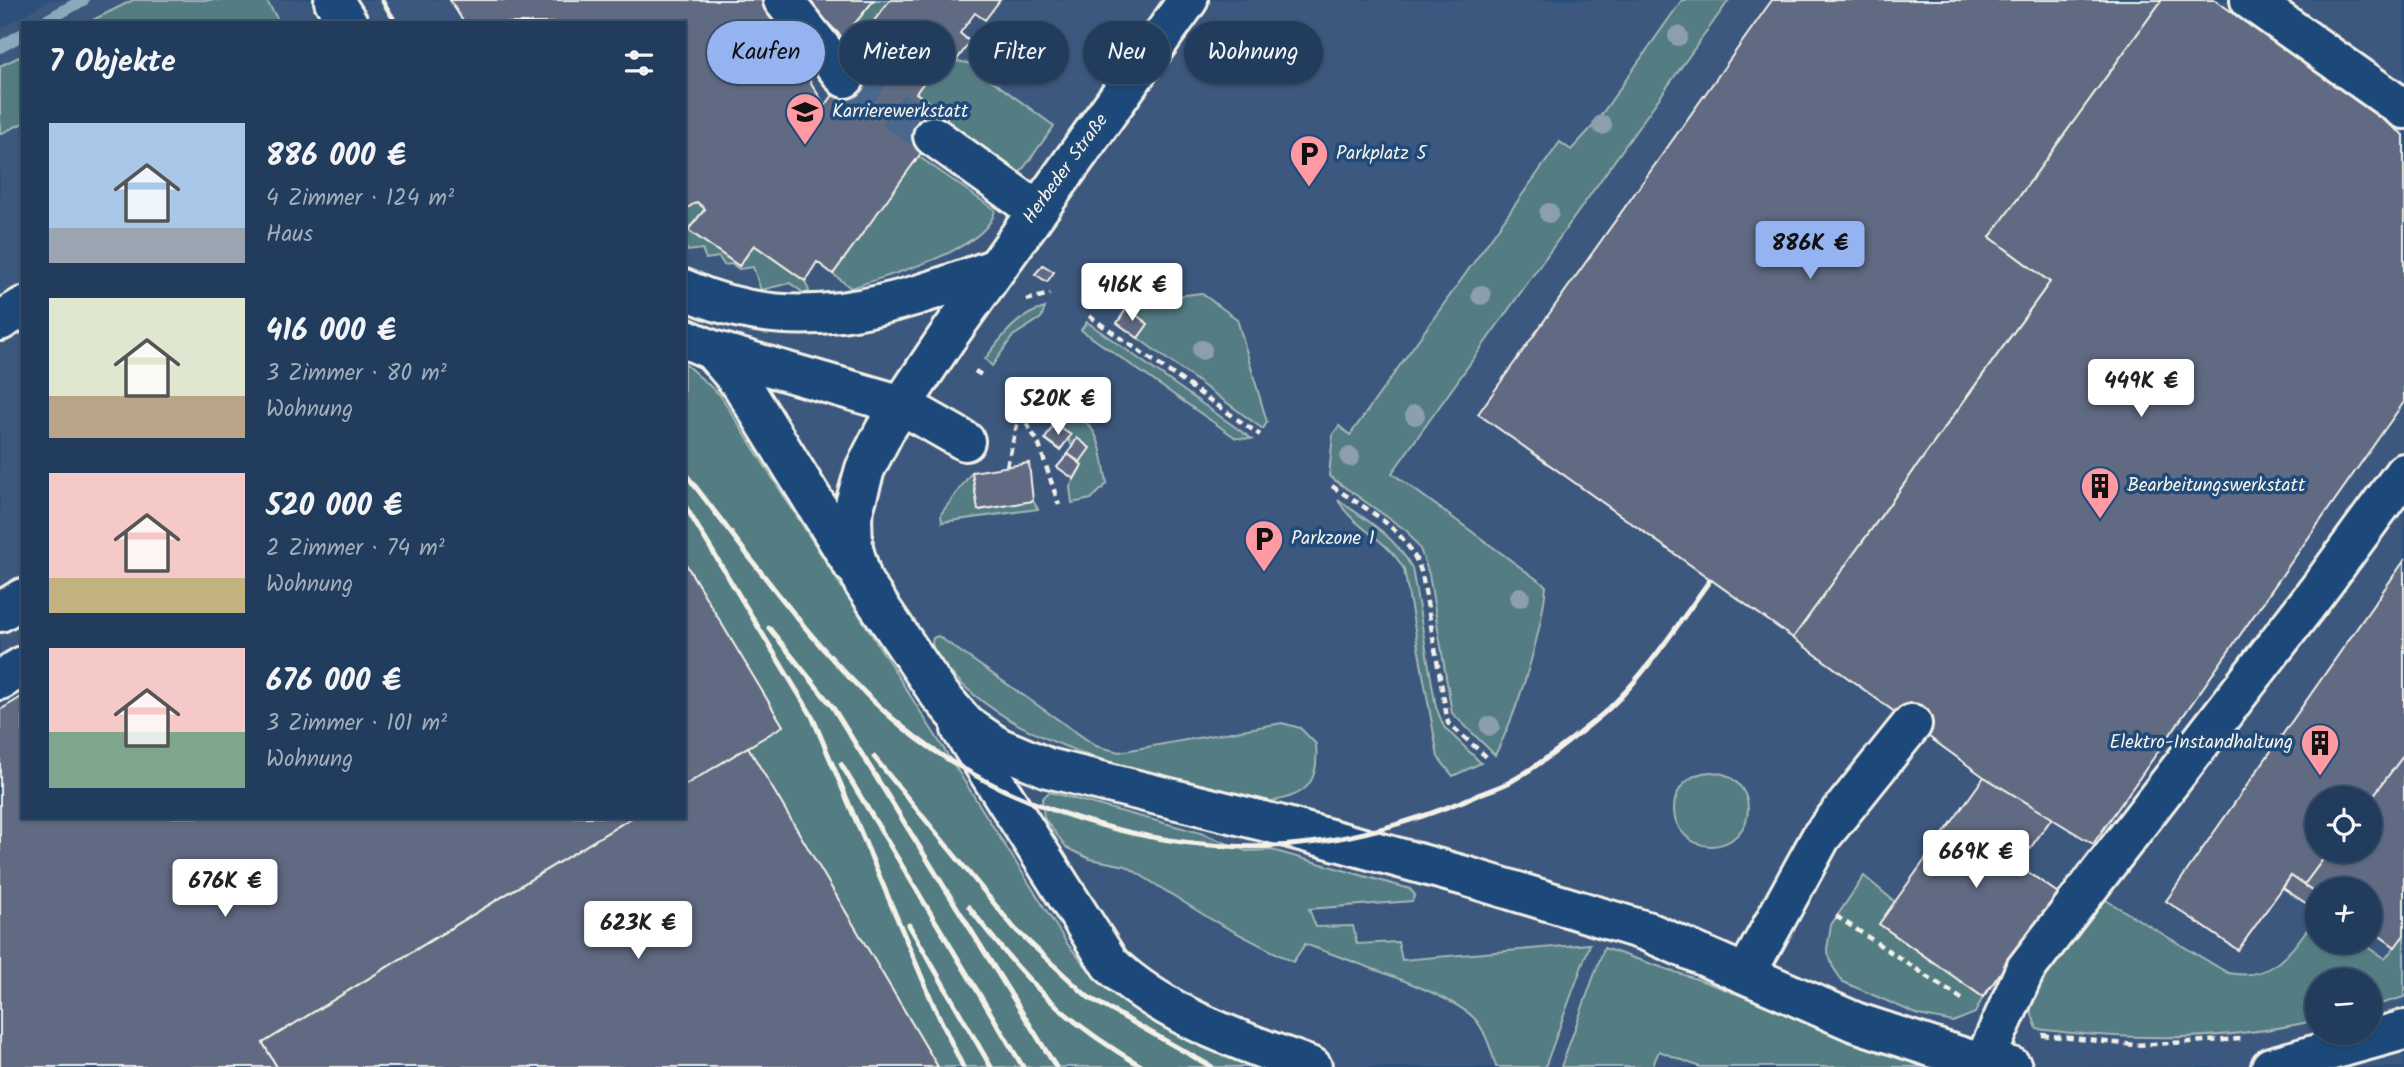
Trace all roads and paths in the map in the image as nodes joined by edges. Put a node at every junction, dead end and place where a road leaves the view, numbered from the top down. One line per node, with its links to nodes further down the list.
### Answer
1 (783, 0): 4 (lane)
2 (1188, 0): 7 (lane, Herbeder Straße)
3 (2250, 0): 5 (lane)
4 (839, 70)
5 (2404, 109)
6 (933, 136): 7 (lane)
7 (1036, 210): 8 (lane, Herbeder Straße)
8 (996, 268): 9 (lane); 14 (lane, Herbeder Straße)
9 (686, 290)
10 (21, 308): 12 (lane)
11 (1089, 316): 15 (path)
12 (0, 320)
13 (698, 344): 14 (lane); 21 (lane)
14 (902, 405): 16 (lane); 21 (lane, Herbeder Straße)
15 (1260, 435)
16 (965, 441)
17 (1007, 466): 20 (path)
18 (2404, 473): 31 (lane)
19 (1332, 486): 28 (path)
20 (1059, 505)
21 (863, 582): 26 (lane)
22 (21, 599): 23 (lane)
23 (0, 612)
24 (21, 667): 25 (lane)
25 (0, 680)
26 (939, 694): 30 (lane); 35 (lane)
27 (1912, 724): 30 (lane)
28 (1489, 759)
29 (1836, 916): 31 (path)
30 (1746, 974): 34 (lane)
31 (2003, 1020): 33 (path); 34 (lane)
32 (2404, 1030): 36 (lane)
33 (2245, 1039)
34 (1998, 1064)
35 (1312, 1067)
36 (2271, 1067)

